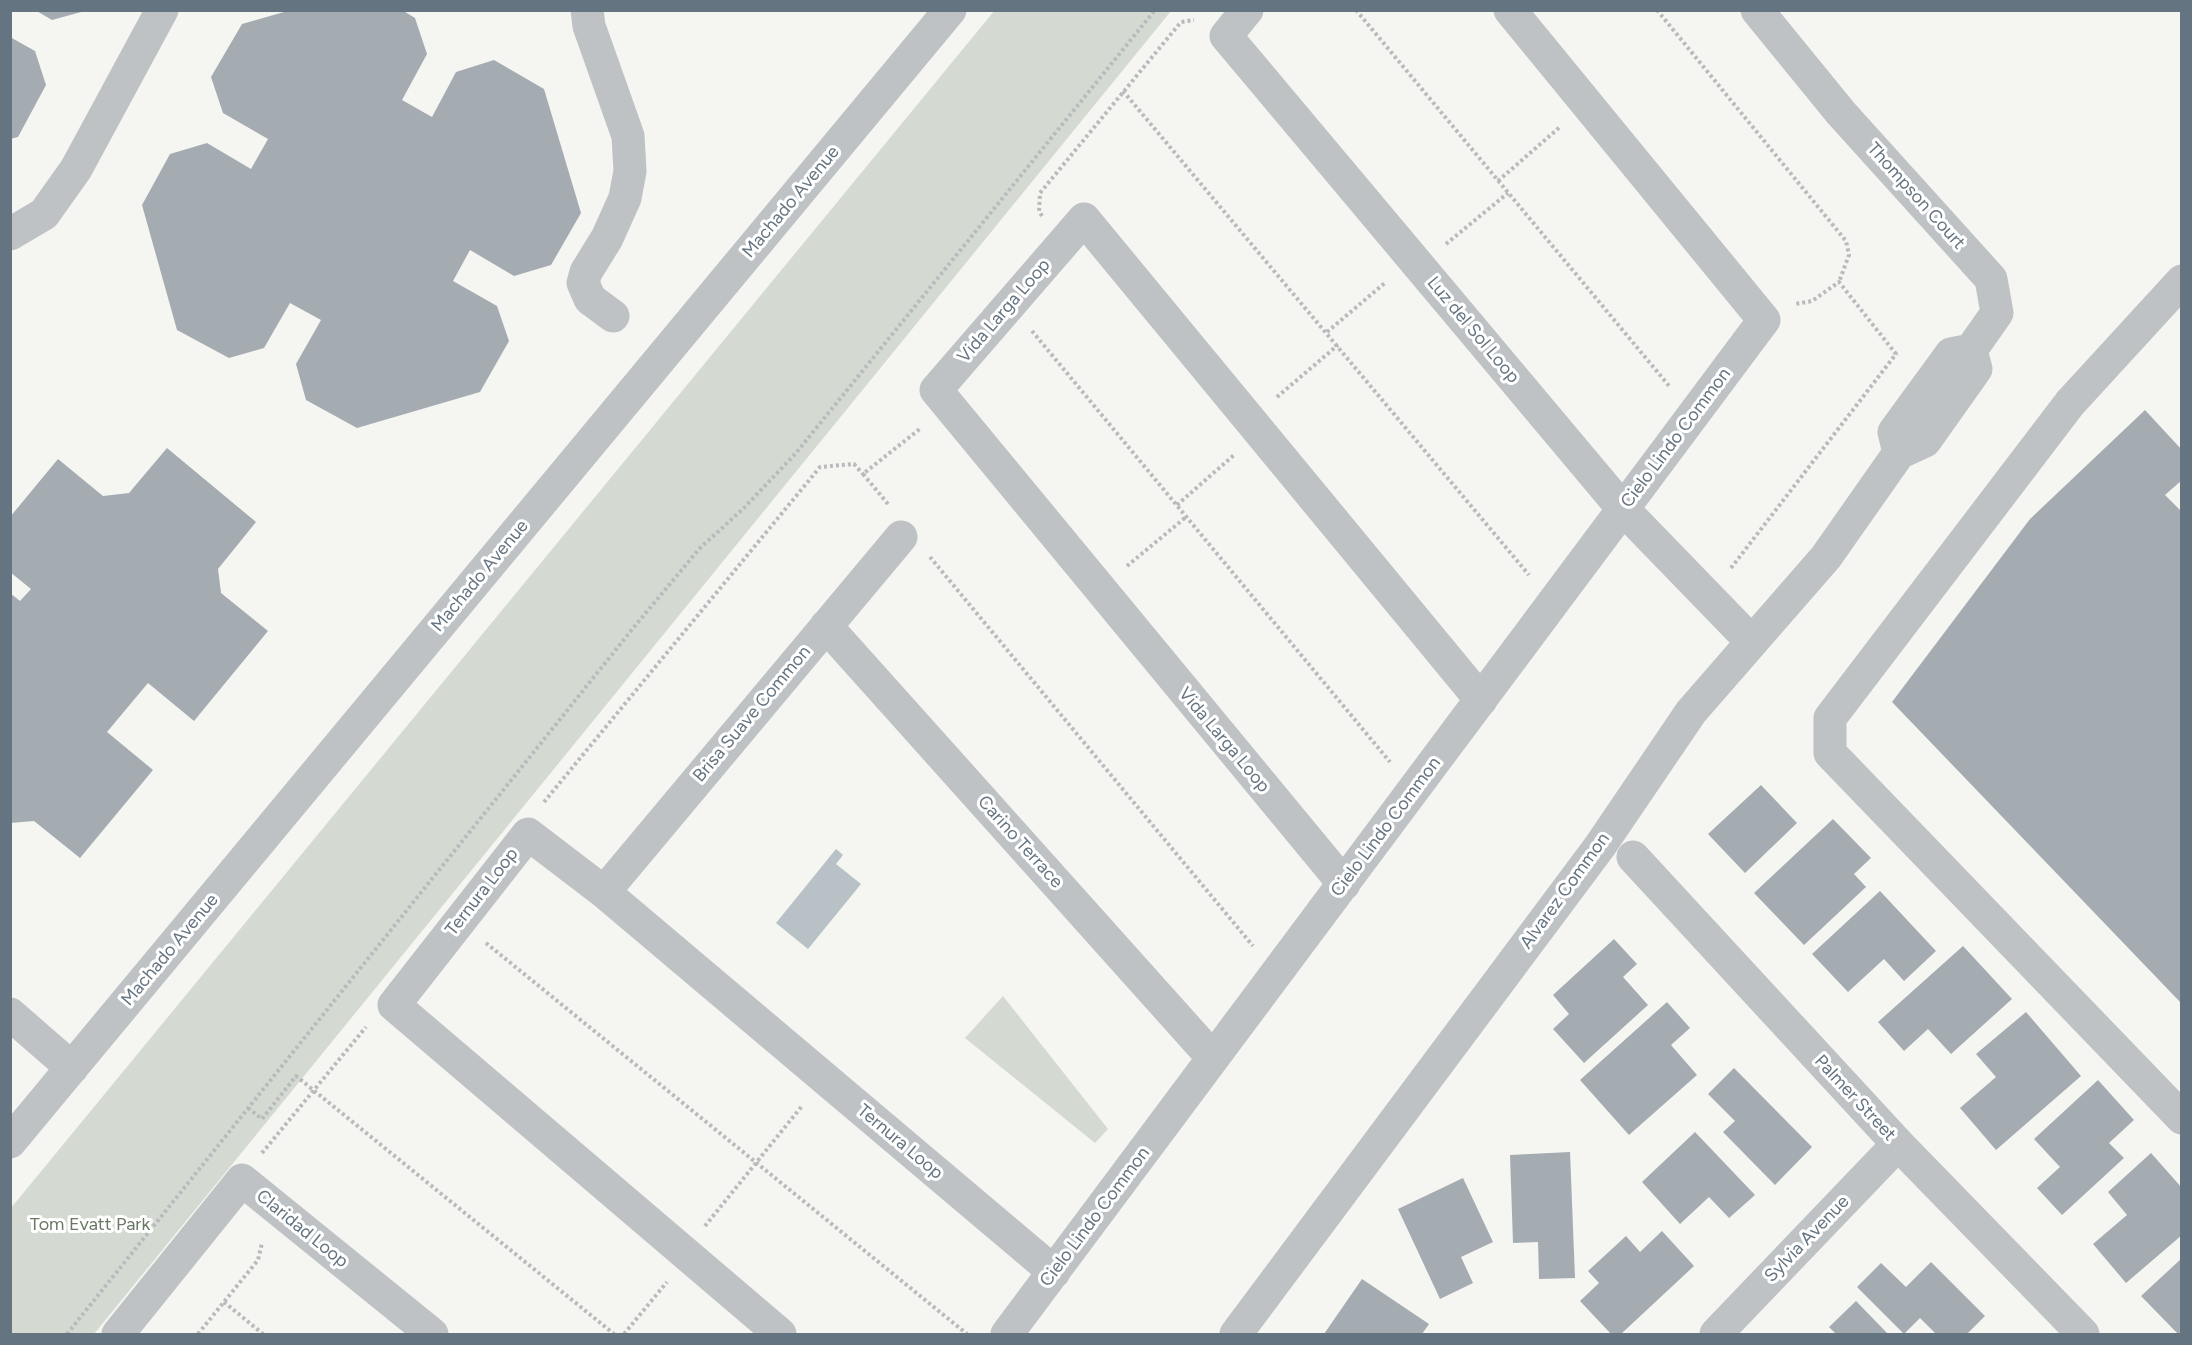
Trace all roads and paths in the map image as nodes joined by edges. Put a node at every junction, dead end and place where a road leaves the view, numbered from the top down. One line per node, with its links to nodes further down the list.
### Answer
1 (162, 10): 14 (street)
2 (587, 10): 20 (street)
3 (950, 10): 50 (street, Machado Avenue)
4 (1155, 10): 53 (path)
5 (1356, 10): 12 (path)
6 (1510, 10): 11 (street)
7 (1658, 10): 17 (path)
8 (1757, 10): 24 (street, Thompson Court)
9 (1246, 12): 10 (path); 16 (street, Luz del Sol Loop)
10 (1123, 92): 15 (path); 22 (path)
11 (1586, 104): 12 (path); 21 (street)
12 (1498, 181): 13 (path)
13 (1508, 193): 16 (path); 26 (path)
14 (10, 234)
15 (1060, 247): 19 (street, Vida Larga Loop); 27 (street, Vida Larga Loop)
16 (1416, 263): 22 (path); 31 (street, Luz del Sol Loop)
17 (1839, 282): 21 (path); 34 (path)
18 (2180, 288): 54 (street)
19 (1010, 304): 25 (street, Vida Larga Loop); 29 (path)
20 (613, 316)
21 (1761, 316): 26 (street, Cielo Lindo Common)
22 (1327, 332): 23 (path)
23 (1338, 345): 27 (path); 36 (path)
24 (1971, 350): 38 (street, Alvarez Common)
25 (949, 405): 28 (path); 35 (street, Vida Larga Loop)
26 (1693, 415): 31 (street, Cielo Lindo Common)
27 (1255, 427): 29 (path); 39 (street, Vida Larga Loop)
28 (863, 474): 30 (path); 41 (path)
29 (1177, 505): 32 (path)
30 (890, 506)
31 (1623, 509): 36 (street, Cielo Lindo Common); 38 (street, Luz del Sol Loop)
32 (1186, 517): 35 (path); 40 (path)
33 (912, 543): 37 (street, Brisa Suave Common); 46 (path)
34 (1728, 571)
35 (1100, 589): 43 (street, Vida Larga Loop)
36 (1553, 603): 39 (street, Cielo Lindo Common)
37 (826, 626): 44 (street, Brisa Suave Common); 49 (street, Carino Terrace)
38 (1751, 641): 72 (street, Alvarez Common)
39 (1481, 700): 40 (street, Cielo Lindo Common)
40 (1413, 790): 43 (street, Cielo Lindo Common)
41 (528, 834): 44 (street, Ternura Loop); 45 (street, Ternura Loop)
42 (1633, 857): 56 (street, Palmer Street)
43 (1344, 884): 46 (street, Cielo Lindo Common)
44 (604, 892): 51 (street, Ternura Loop)
45 (459, 921): 47 (street, Ternura Loop); 57 (path)
46 (1276, 974): 49 (street, Cielo Lindo Common)
47 (401, 1012): 52 (path); 59 (street)
48 (14, 1023): 50 (street)
49 (1213, 1059): 60 (street, Cielo Lindo Common)
50 (72, 1068): 55 (street, Machado Avenue)
51 (824, 1078): 57 (path); 60 (street, Ternura Loop)
52 (313, 1090): 53 (path); 58 (path); 67 (path)
53 (248, 1108): 62 (path)
54 (2181, 1118)
55 (10, 1142)
56 (1898, 1144): 73 (street, Sylvia Avenue); 74 (street, Palmer Street)
57 (757, 1163): 59 (path); 70 (path)
58 (265, 1200): 61 (path); 63 (street, Claridad Loop); 66 (street, Claridad Loop)
59 (686, 1254): 68 (path); 69 (street)
60 (1054, 1272): 71 (street, Cielo Lindo Common)
61 (224, 1302): 64 (path); 65 (path)
62 (67, 1335)
63 (118, 1335)
64 (198, 1335)
65 (264, 1335)
66 (432, 1335)
67 (614, 1335)
68 (624, 1335)
69 (780, 1335)
70 (967, 1335)
71 (1007, 1335)
72 (1236, 1335)
73 (1716, 1335)
74 (2083, 1335)

